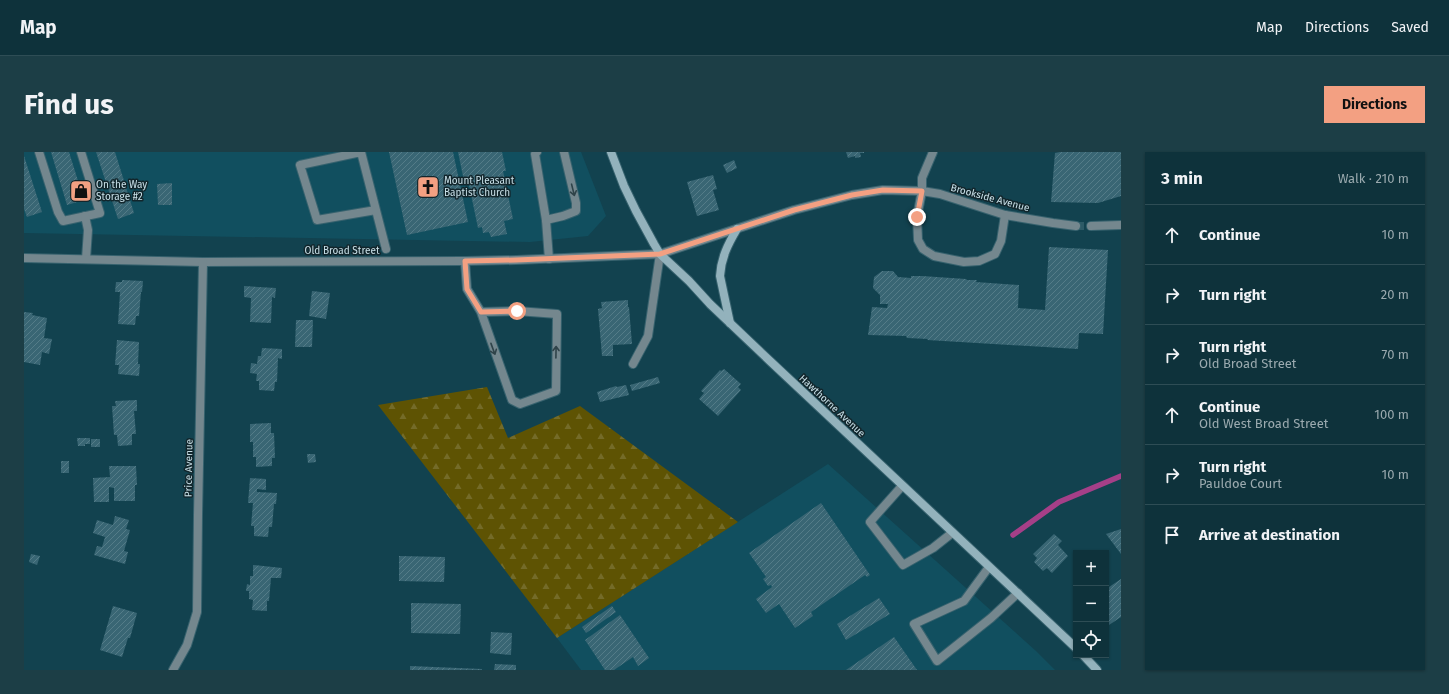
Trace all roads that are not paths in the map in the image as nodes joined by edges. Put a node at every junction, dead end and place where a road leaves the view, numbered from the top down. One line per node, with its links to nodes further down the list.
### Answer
1 (39, 152): 10 (street)
2 (81, 152): 10 (street)
3 (537, 152): 11 (street)
4 (564, 152): 11 (street, one-way to 11)
5 (611, 152): 17 (main road, Hawthorne Avenue)
6 (933, 152): 7 (street)
7 (922, 191): 9 (street, Brookside Avenue); 9 (street); 15 (street, Brookside Avenue)
8 (376, 210): 8 (street); 16 (street)
9 (1005, 214): 13 (street, Brookside Avenue)
10 (85, 216): 19 (street)
11 (546, 220): 20 (street)
12 (1121, 225): 14 (street)
13 (1076, 226)
14 (1091, 226)
15 (737, 229): 17 (street, Old Broad Street); 24 (main road)
16 (386, 249)
17 (660, 254): 20 (street, Old Broad Street); 24 (main road, Hawthorne Avenue); 25 (street)
18 (24, 258): 19 (street, Old Broad Street)
19 (86, 259): 22 (street, Old Broad Street)
20 (549, 259): 21 (street, Old Broad Street)
21 (465, 261): 22 (street, Old Broad Street); 23 (street)
22 (203, 262): 32 (street, Price Avenue)
23 (481, 312): 23 (street, one-way to 23)
24 (730, 323): 26 (main road, Hawthorne Avenue)
25 (633, 364)
26 (902, 486): 27 (main road, Hawthorne Avenue); 27 (street)
27 (952, 533): 28 (main road, Hawthorne Avenue)
28 (989, 567): 29 (main road, Hawthorne Avenue); 29 (street)
29 (1018, 593): 30 (main road, Hawthorne Avenue)
30 (1073, 645)
31 (1086, 658): 33 (main road)
32 (173, 670)
33 (1098, 670)

